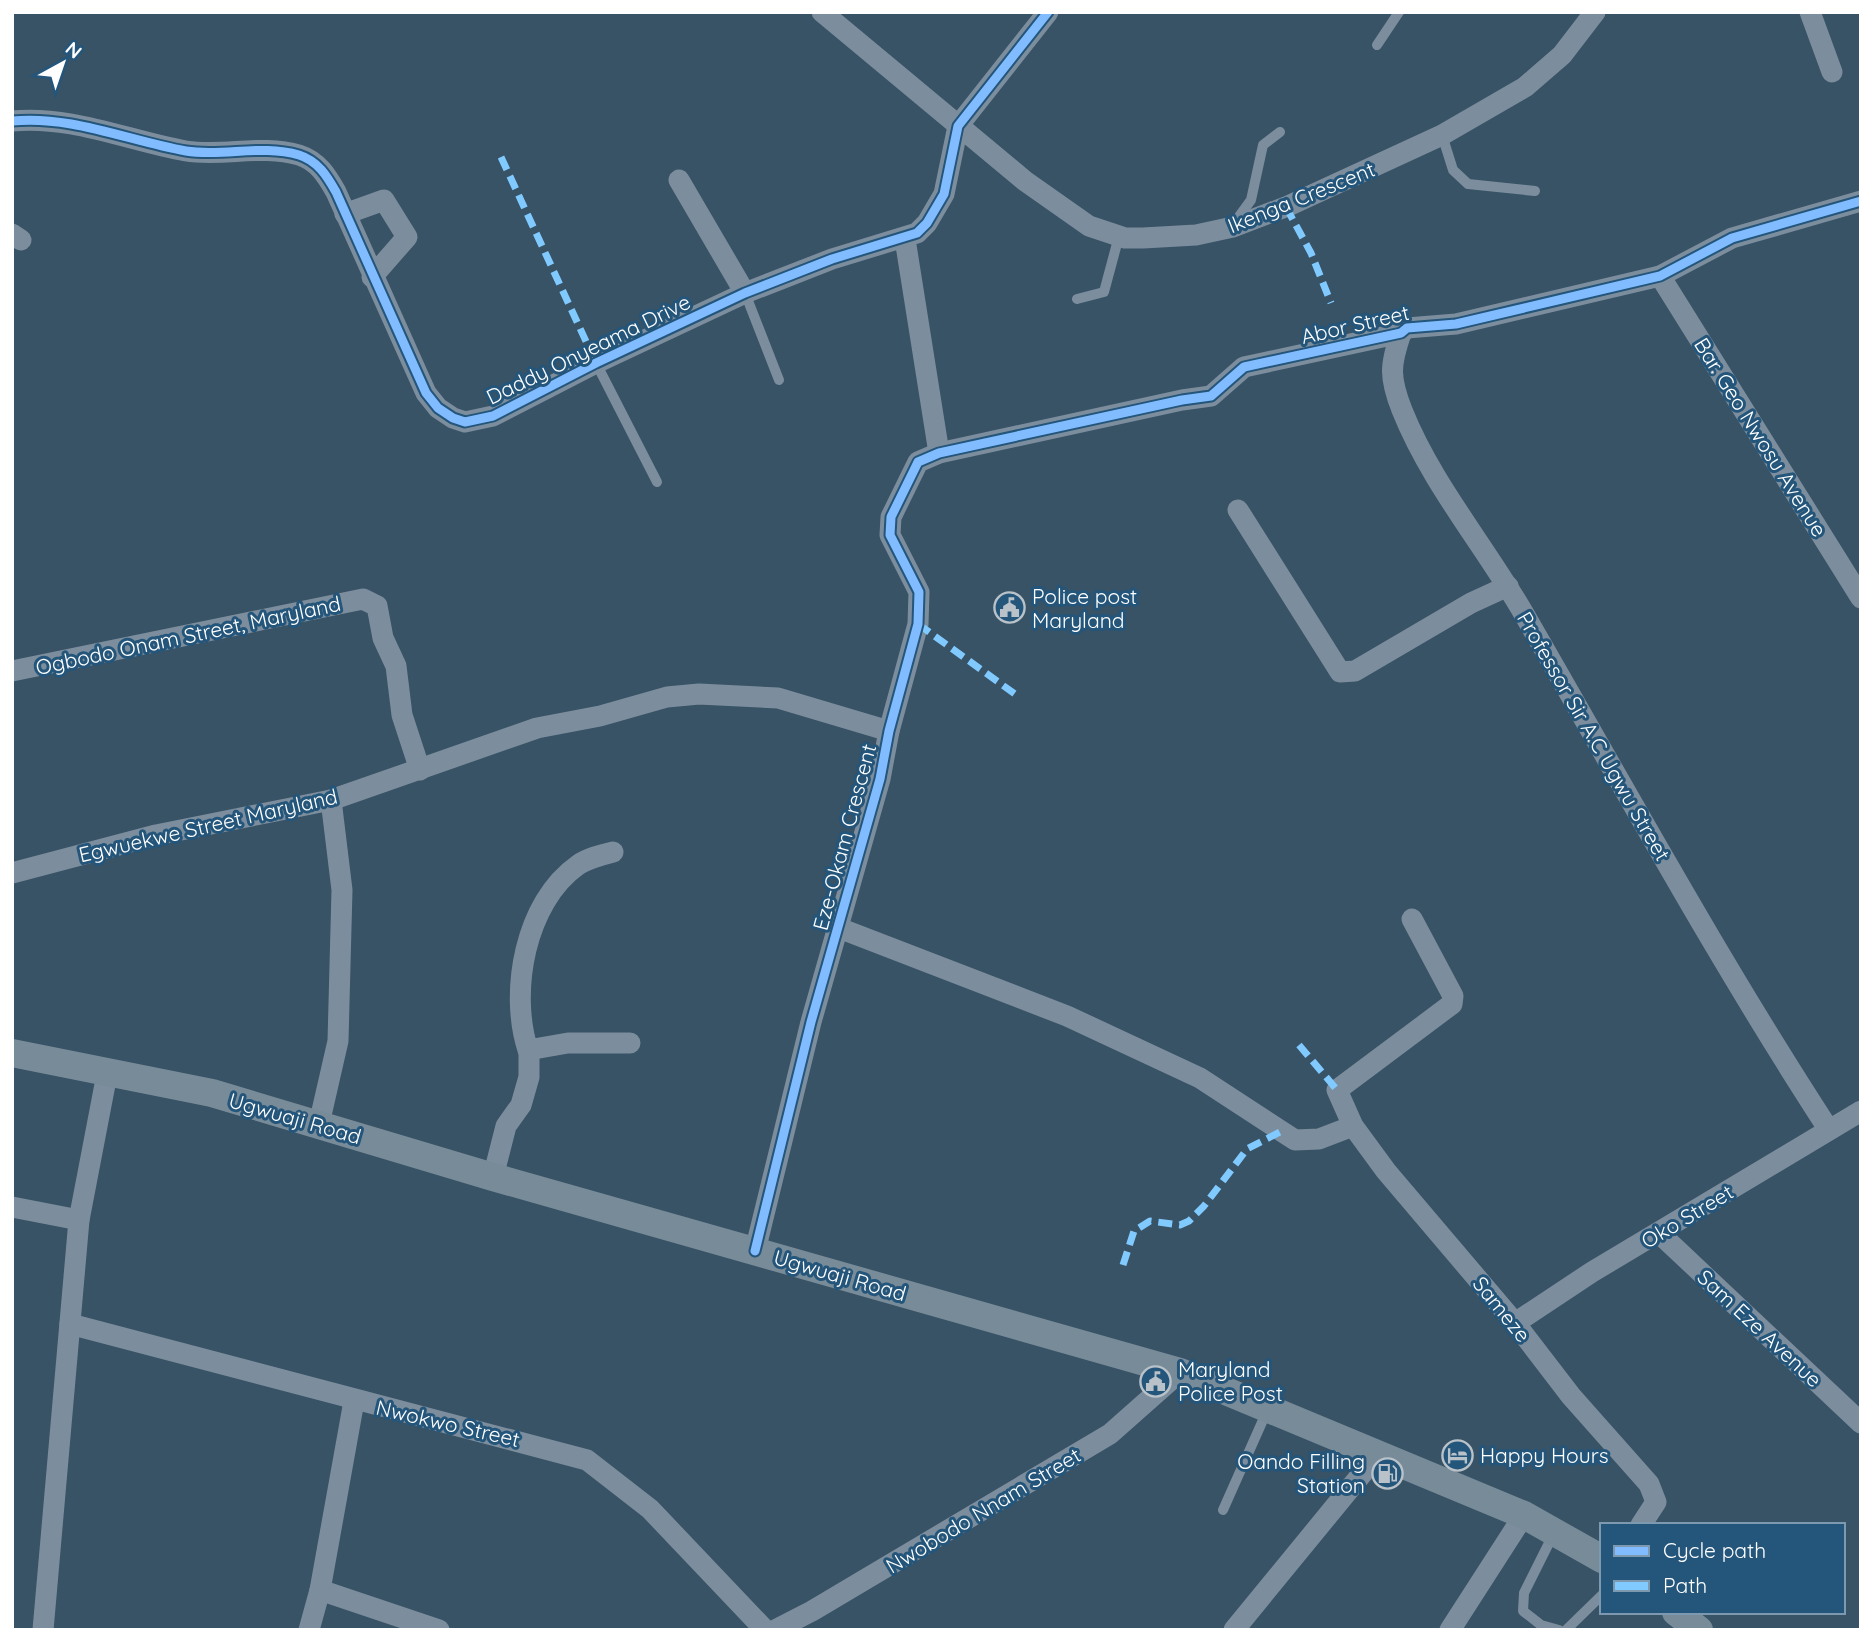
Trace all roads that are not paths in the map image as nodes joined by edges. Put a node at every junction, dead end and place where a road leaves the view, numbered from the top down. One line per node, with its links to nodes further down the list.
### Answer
1 (822, 12): 9 (street, Ikenga Crescent)
2 (1048, 12): 9 (street)
3 (1399, 12): 6 (lane)
4 (1595, 12): 11 (street, Ikenga Crescent)
5 (1810, 12): 7 (street)
6 (1377, 45)
7 (1832, 72)
8 (12, 121): 15 (street, Daddy Onyeama Drive)
9 (958, 126): 17 (street, Ikenga Crescent); 18 (street, Daddy Onyeama Drive)
10 (1280, 132): 16 (lane)
11 (1442, 135): 13 (lane); 16 (street, Ikenga Crescent)
12 (680, 180): 21 (street)
13 (1535, 191)
14 (1861, 201): 19 (street, Abor Street)
15 (345, 214): 20 (street, Daddy Onyeama Drive); 20 (street)
16 (1232, 227): 17 (street, Ikenga Crescent)
17 (1119, 236): 22 (lane)
18 (905, 239): 21 (street, Daddy Onyeama Drive); 26 (street)
19 (1660, 276): 23 (street, Abor Street); 30 (street, Bar. Geo Nwosu Avenue)
20 (372, 277): 24 (street, Daddy Onyeama Drive)
21 (745, 293): 24 (street, Daddy Onyeama Drive); 25 (lane)
22 (1077, 299)
23 (1401, 333): 26 (street, Abor Street); 29 (street, Professor Sir A.C Ugwu Street)
24 (596, 363): 27 (lane)
25 (779, 380)
26 (939, 453): 32 (street, Eze-Okam Crescent)
27 (657, 482)
28 (1238, 510): 29 (street)
29 (1508, 586): 46 (street, Professor Sir A.C Ugwu Street)
30 (1861, 598)
31 (12, 671): 33 (street, Ogbodo Onam Street, Maryland)
32 (889, 731): 33 (street, Egwuekwe Street Maryland); 38 (street, Eze-Okam Crescent)
33 (420, 770): 34 (street, Egwuekwe Street Maryland)
34 (331, 800): 36 (street, Egwuekwe Street Maryland); 44 (street)
35 (613, 852): 40 (street)
36 (12, 873)
37 (1412, 919): 45 (street, Sameze)
38 (839, 928): 45 (street); 51 (street, Eze-Okam Crescent)
39 (629, 1043): 40 (street)
40 (529, 1050): 47 (street)
41 (12, 1054): 42 (main road, Ugwuaji Road)
42 (107, 1073): 44 (main road, Ugwuaji Road); 49 (street)
43 (1861, 1111): 46 (street, Oko Street)
44 (319, 1125): 47 (main road, Ugwuaji Road)
45 (1353, 1126): 52 (street, Sameze)
46 (1829, 1130): 50 (street, Oko Street)
47 (493, 1177): 51 (main road, Ugwuaji Road)
48 (12, 1207): 49 (street)
49 (79, 1220): 53 (street)
50 (1659, 1233): 52 (street, Oko Street); 57 (street, Sam Eze Avenue)
51 (755, 1251): 54 (main road, Ugwuaji Road)
52 (1515, 1323): 61 (street, Sameze)
53 (70, 1324): 55 (street, Nwokwo Street); 68 (street)
54 (1180, 1372): 56 (main road, Ugwuaji Road); 67 (street, Nwobodo Nnam Street)
55 (354, 1401): 64 (street); 71 (street, Nwokwo Street)
56 (1268, 1408): 58 (main road, Ugwuaji Road); 59 (lane)
57 (1861, 1423)
58 (1379, 1453): 60 (main road, Ugwuaji Road); 73 (street)
59 (1223, 1510)
60 (1524, 1515): 62 (main road, Ugwuaji Road); 74 (street)
61 (1642, 1523)
62 (1555, 1531): 63 (main road, Ugwuaji Road); 75 (lane)
63 (1600, 1558)
64 (320, 1590): 69 (street); 70 (street)
65 (1600, 1597): 76 (lane)
66 (1679, 1614): 77 (main road)
67 (816, 1621): 72 (street, Nwobodo Nnam Street)
68 (43, 1630)
69 (309, 1630)
70 (439, 1630)
71 (765, 1630)
72 (775, 1630)
73 (1234, 1630)
74 (1450, 1630)
75 (1559, 1630)
76 (1566, 1630)
77 (1699, 1630)

